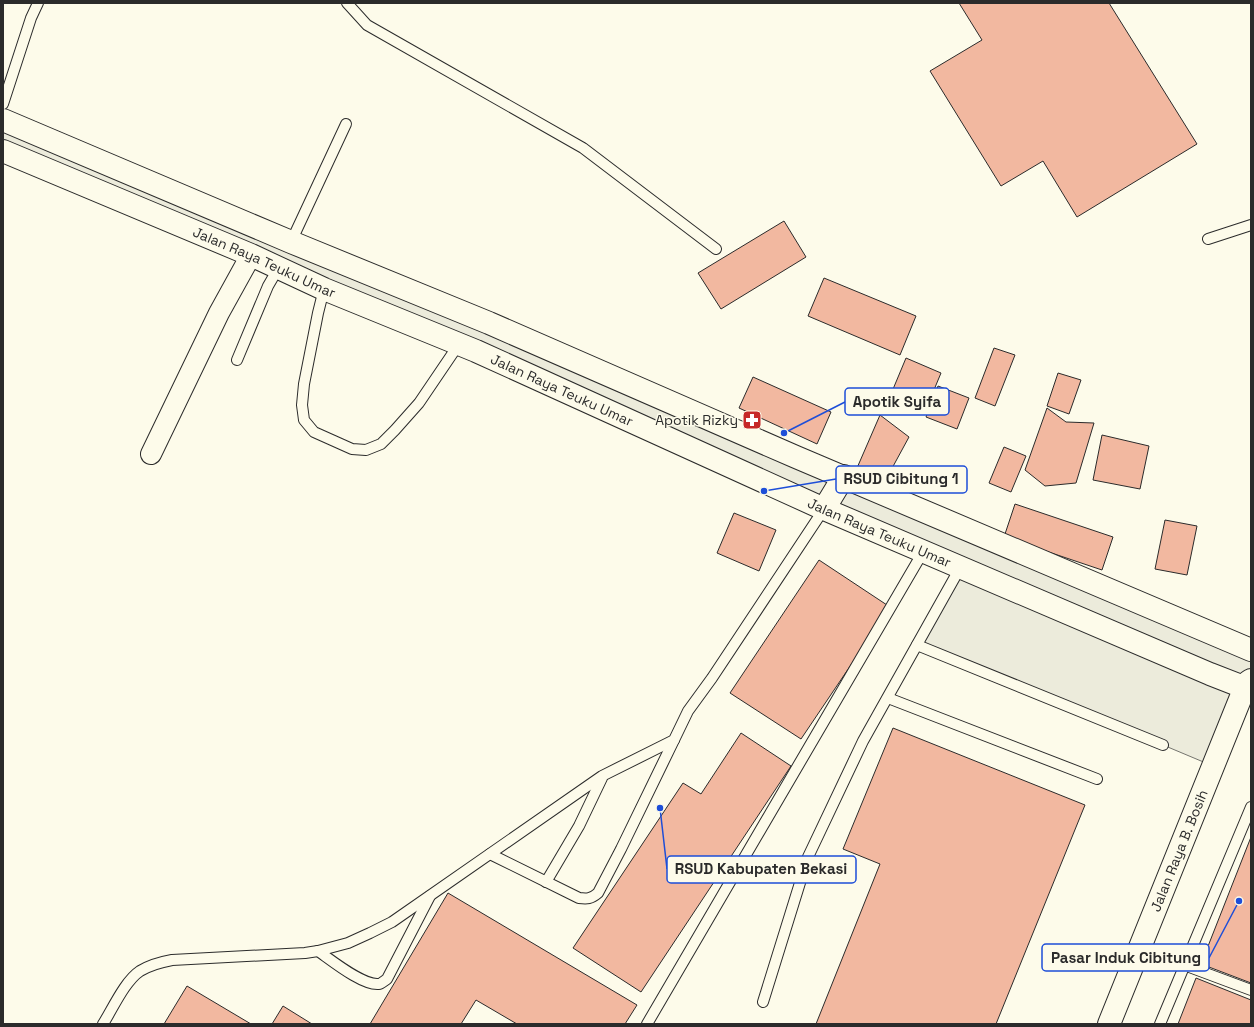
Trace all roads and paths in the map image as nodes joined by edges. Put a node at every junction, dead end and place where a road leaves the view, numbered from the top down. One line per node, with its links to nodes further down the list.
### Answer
1 (38, 3): 3 (lane)
2 (347, 3): 10 (lane)
3 (3, 104)
4 (3, 120): 9 (main road, Jalan Raya Teuku Umar)
5 (346, 124): 9 (lane)
6 (3, 151): 11 (main road, Jalan Raya Teuku Umar)
7 (1251, 225): 8 (lane)
8 (1208, 239)
9 (291, 242): 14 (main road, Jalan Raya Teuku Umar)
10 (716, 249)
11 (251, 255): 12 (main road, Jalan Raya Teuku Umar); 17 (street)
12 (279, 267): 13 (main road, Jalan Raya Teuku Umar); 16 (lane)
13 (324, 289): 15 (main road, Jalan Raya Teuku Umar); 15 (lane)
14 (475, 317): 15 (main road); 18 (main road, Jalan Raya Teuku Umar)
15 (459, 344): 19 (main road, Jalan Raya Teuku Umar)
16 (237, 360)
17 (151, 454)
18 (844, 476): 19 (main road); 23 (main road, Jalan Raya Teuku Umar)
19 (824, 509): 20 (main road, Jalan Raya Teuku Umar); 26 (lane)
20 (923, 552): 21 (main road, Jalan Raya Teuku Umar); 39 (lane)
21 (960, 568): 22 (lane); 24 (main road, Jalan Raya Teuku Umar)
22 (917, 645): 25 (lane); 27 (lane)
23 (1251, 650)
24 (1249, 686): 40 (main road, Jalan Raya B. Bosih)
25 (888, 698): 29 (lane); 37 (lane)
26 (674, 740): 28 (lane); 32 (lane)
27 (1163, 745)
28 (602, 776): 31 (lane); 32 (lane)
29 (1097, 779)
30 (1251, 807): 35 (lane)
31 (490, 854): 32 (lane); 33 (lane)
32 (546, 882)
33 (431, 895): 34 (lane); 34 (lane)
34 (318, 951): 38 (lane)
35 (1184, 965): 36 (lane); 41 (lane)
36 (1251, 990)
37 (763, 1002)
38 (103, 1024)
39 (647, 1024)
40 (1109, 1024)
41 (1160, 1024)

